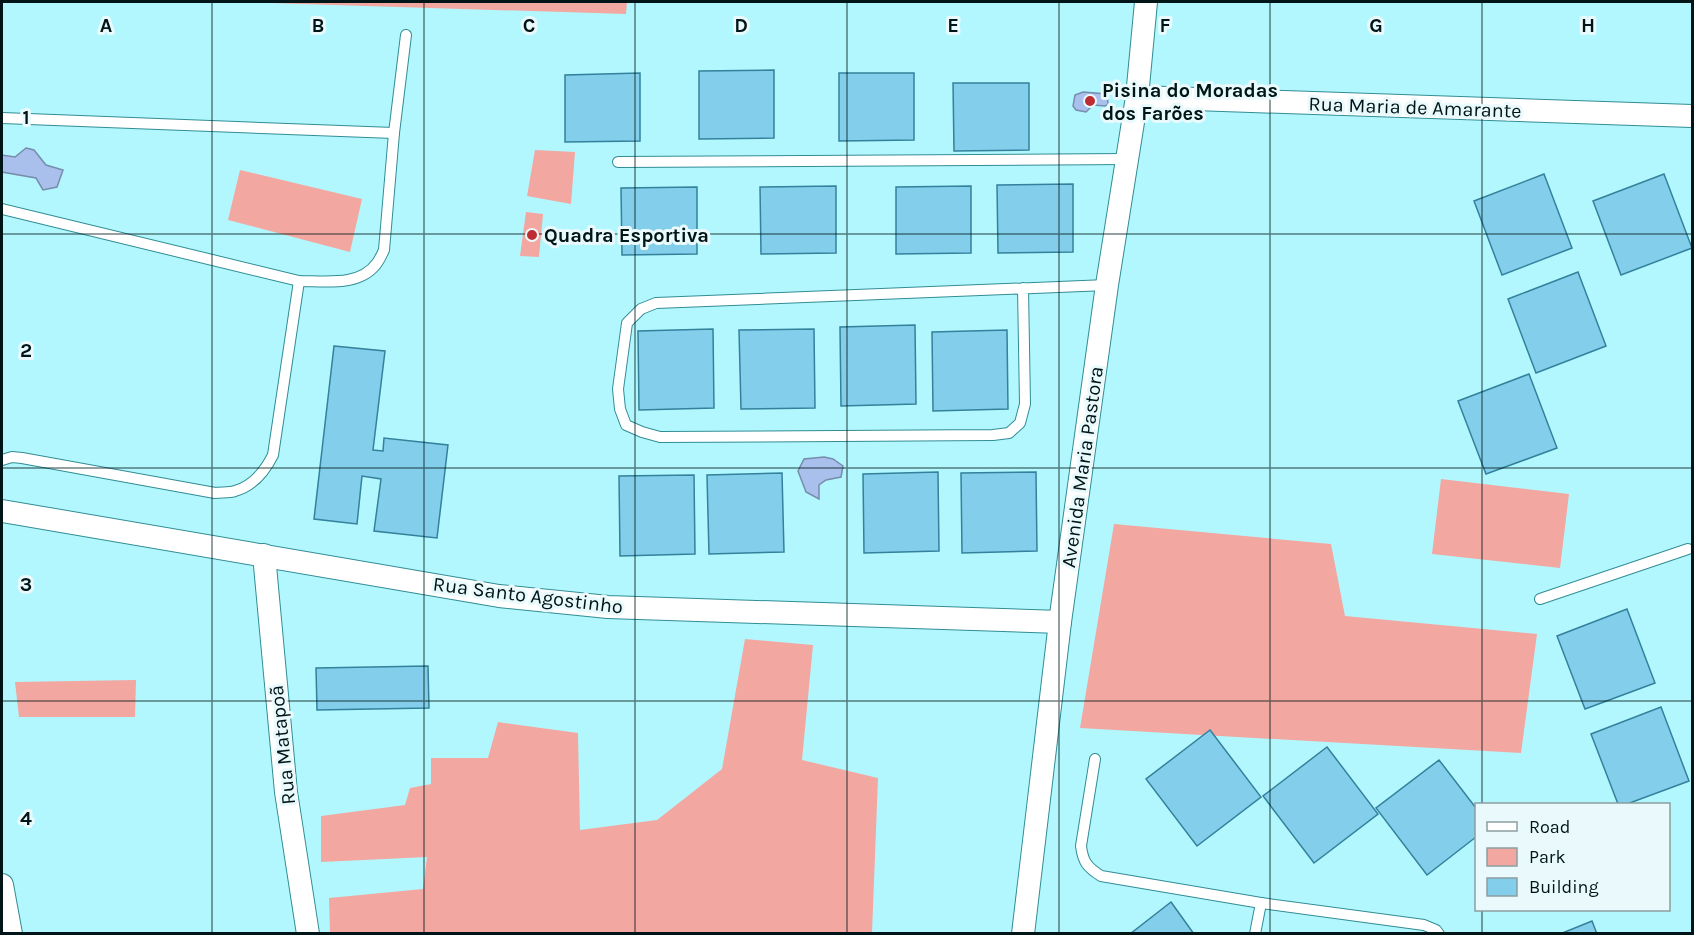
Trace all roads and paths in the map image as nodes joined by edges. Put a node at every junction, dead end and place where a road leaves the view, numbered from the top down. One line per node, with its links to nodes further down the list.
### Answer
1 (1146, 2): 3 (street, Avenida Maria Pastora)
2 (406, 35): 6 (lane)
3 (1137, 97): 4 (street, Rua Maria de Amarante); 7 (street, Avenida Maria Pastora)
4 (1692, 116)
5 (2, 118): 6 (lane)
6 (394, 133): 10 (lane)
7 (1128, 159): 8 (lane); 11 (street, Avenida Maria Pastora)
8 (618, 162)
9 (2, 209): 10 (lane)
10 (299, 281): 13 (lane)
11 (1107, 285): 12 (lane); 18 (street, Avenida Maria Pastora)
12 (1023, 288): 12 (lane)
13 (2, 460)
14 (2, 511): 16 (street, Rua Santo Agostinho)
15 (1688, 549): 17 (lane)
16 (264, 555): 18 (street, Rua Santo Agostinho); 23 (street, Rua Matapoã)
17 (1540, 599)
18 (1060, 622): 24 (street, Avenida Maria Pastora)
19 (1095, 759): 21 (lane)
20 (2, 885): 22 (street)
21 (1261, 903): 25 (lane); 26 (lane)
22 (11, 933)
23 (308, 933)
24 (1023, 933)
25 (1255, 933)
26 (1439, 933)

